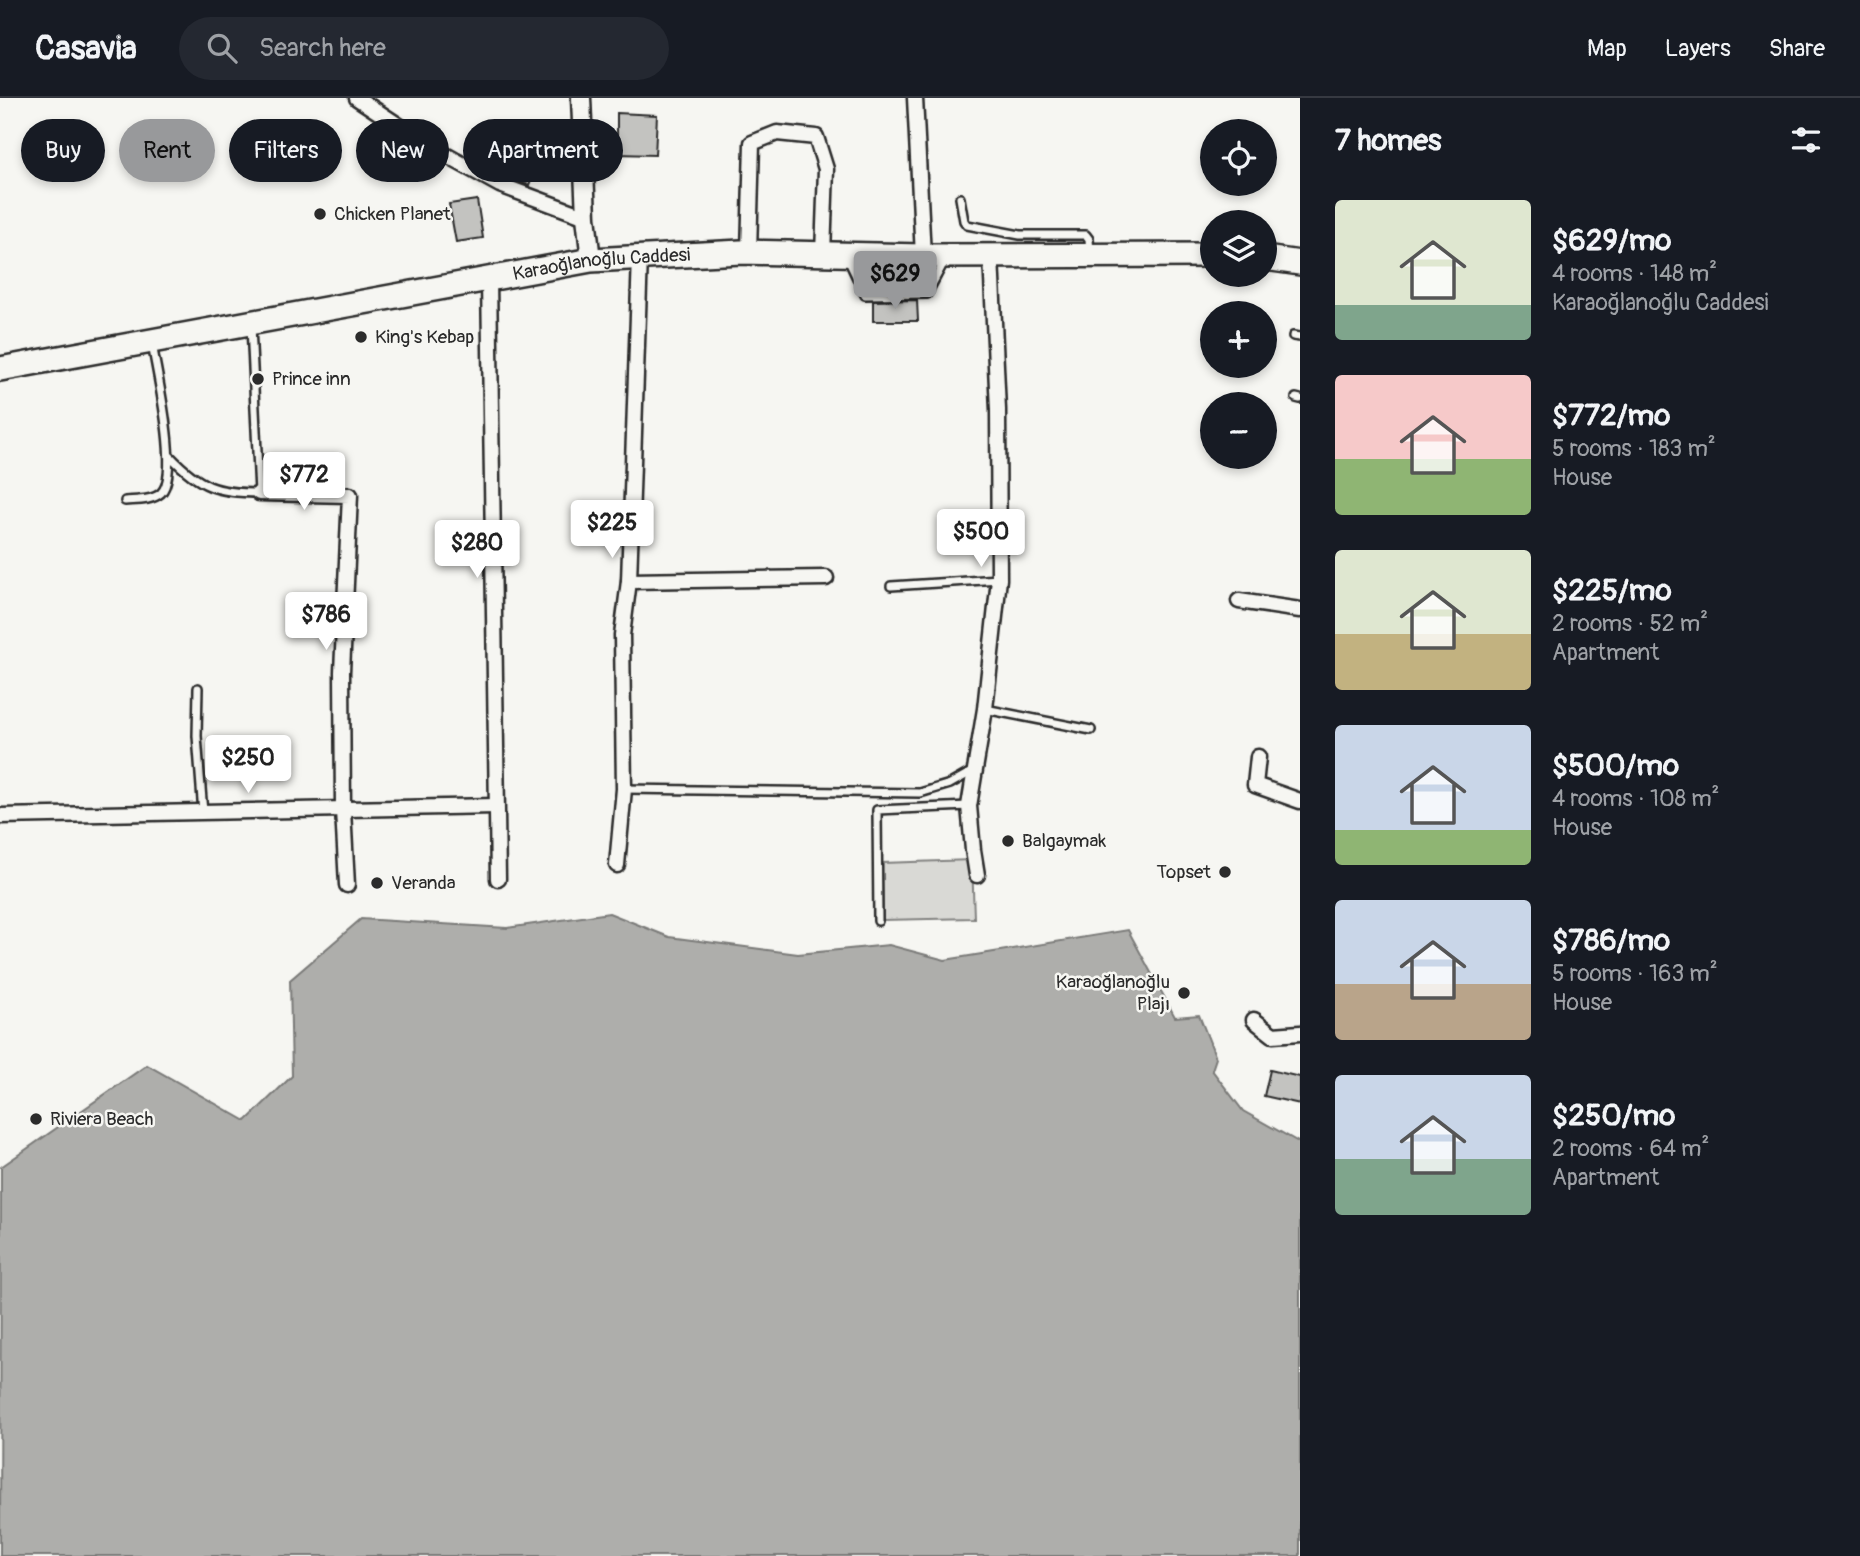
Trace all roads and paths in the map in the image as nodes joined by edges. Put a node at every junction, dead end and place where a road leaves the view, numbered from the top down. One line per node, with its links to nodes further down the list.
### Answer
1 (357, 98): 5 (street)
2 (581, 98): 5 (street)
3 (915, 98): 11 (street)
4 (960, 198): 6 (lane)
5 (586, 217): 14 (street)
6 (1021, 246): 9 (main road, Karaoğlanoğlu Caddesi); 13 (main road, Karaoğlanoğlu Caddesi)
7 (749, 252): 8 (main road, Karaoğlanoğlu Caddesi); 8 (street); 10 (main road, Karaoğlanoğlu Caddesi)
8 (835, 254): 11 (main road, Karaoğlanoğlu Caddesi); 12 (lane)
9 (1200, 255)
10 (640, 256): 14 (main road, Karaoğlanoğlu Caddesi); 26 (street)
11 (923, 256): 12 (main road, Karaoğlanoğlu Caddesi)
12 (947, 256): 13 (main road, Karaoğlanoğlu Caddesi)
13 (991, 256): 25 (street)
14 (591, 260): 17 (main road, Karaoğlanoğlu Caddesi)
15 (1277, 260): 16 (main road)
16 (1300, 263)
17 (489, 280): 18 (main road, Karaoğlanoğlu Caddesi); 37 (street)
18 (251, 323): 19 (main road, Karaoğlanoğlu Caddesi); 22 (lane)
19 (152, 342): 20 (main road, Karaoğlanoğlu Caddesi); 21 (lane)
20 (0, 369)
21 (170, 456): 22 (lane); 23 (lane)
22 (259, 494): 39 (street)
23 (125, 502)
24 (826, 578): 26 (street)
25 (999, 579): 27 (lane); 31 (street)
26 (629, 581): 35 (street)
27 (891, 586)
28 (1239, 601): 29 (street)
29 (1300, 610)
30 (198, 688): 40 (lane)
31 (985, 709): 32 (lane); 34 (street)
32 (1091, 730)
33 (1258, 757): 36 (street)
34 (974, 771): 35 (lane); 38 (street)
35 (624, 789): 42 (street)
36 (1300, 801)
37 (496, 806): 39 (street); 44 (street)
38 (969, 806): 43 (street); 46 (lane)
39 (343, 810): 40 (street); 45 (street)
40 (203, 813): 41 (street)
41 (0, 816)
42 (617, 865)
43 (977, 875)
44 (498, 879)
45 (347, 885)
46 (878, 921)
47 (1254, 1020): 48 (street)
48 (1300, 1033)

